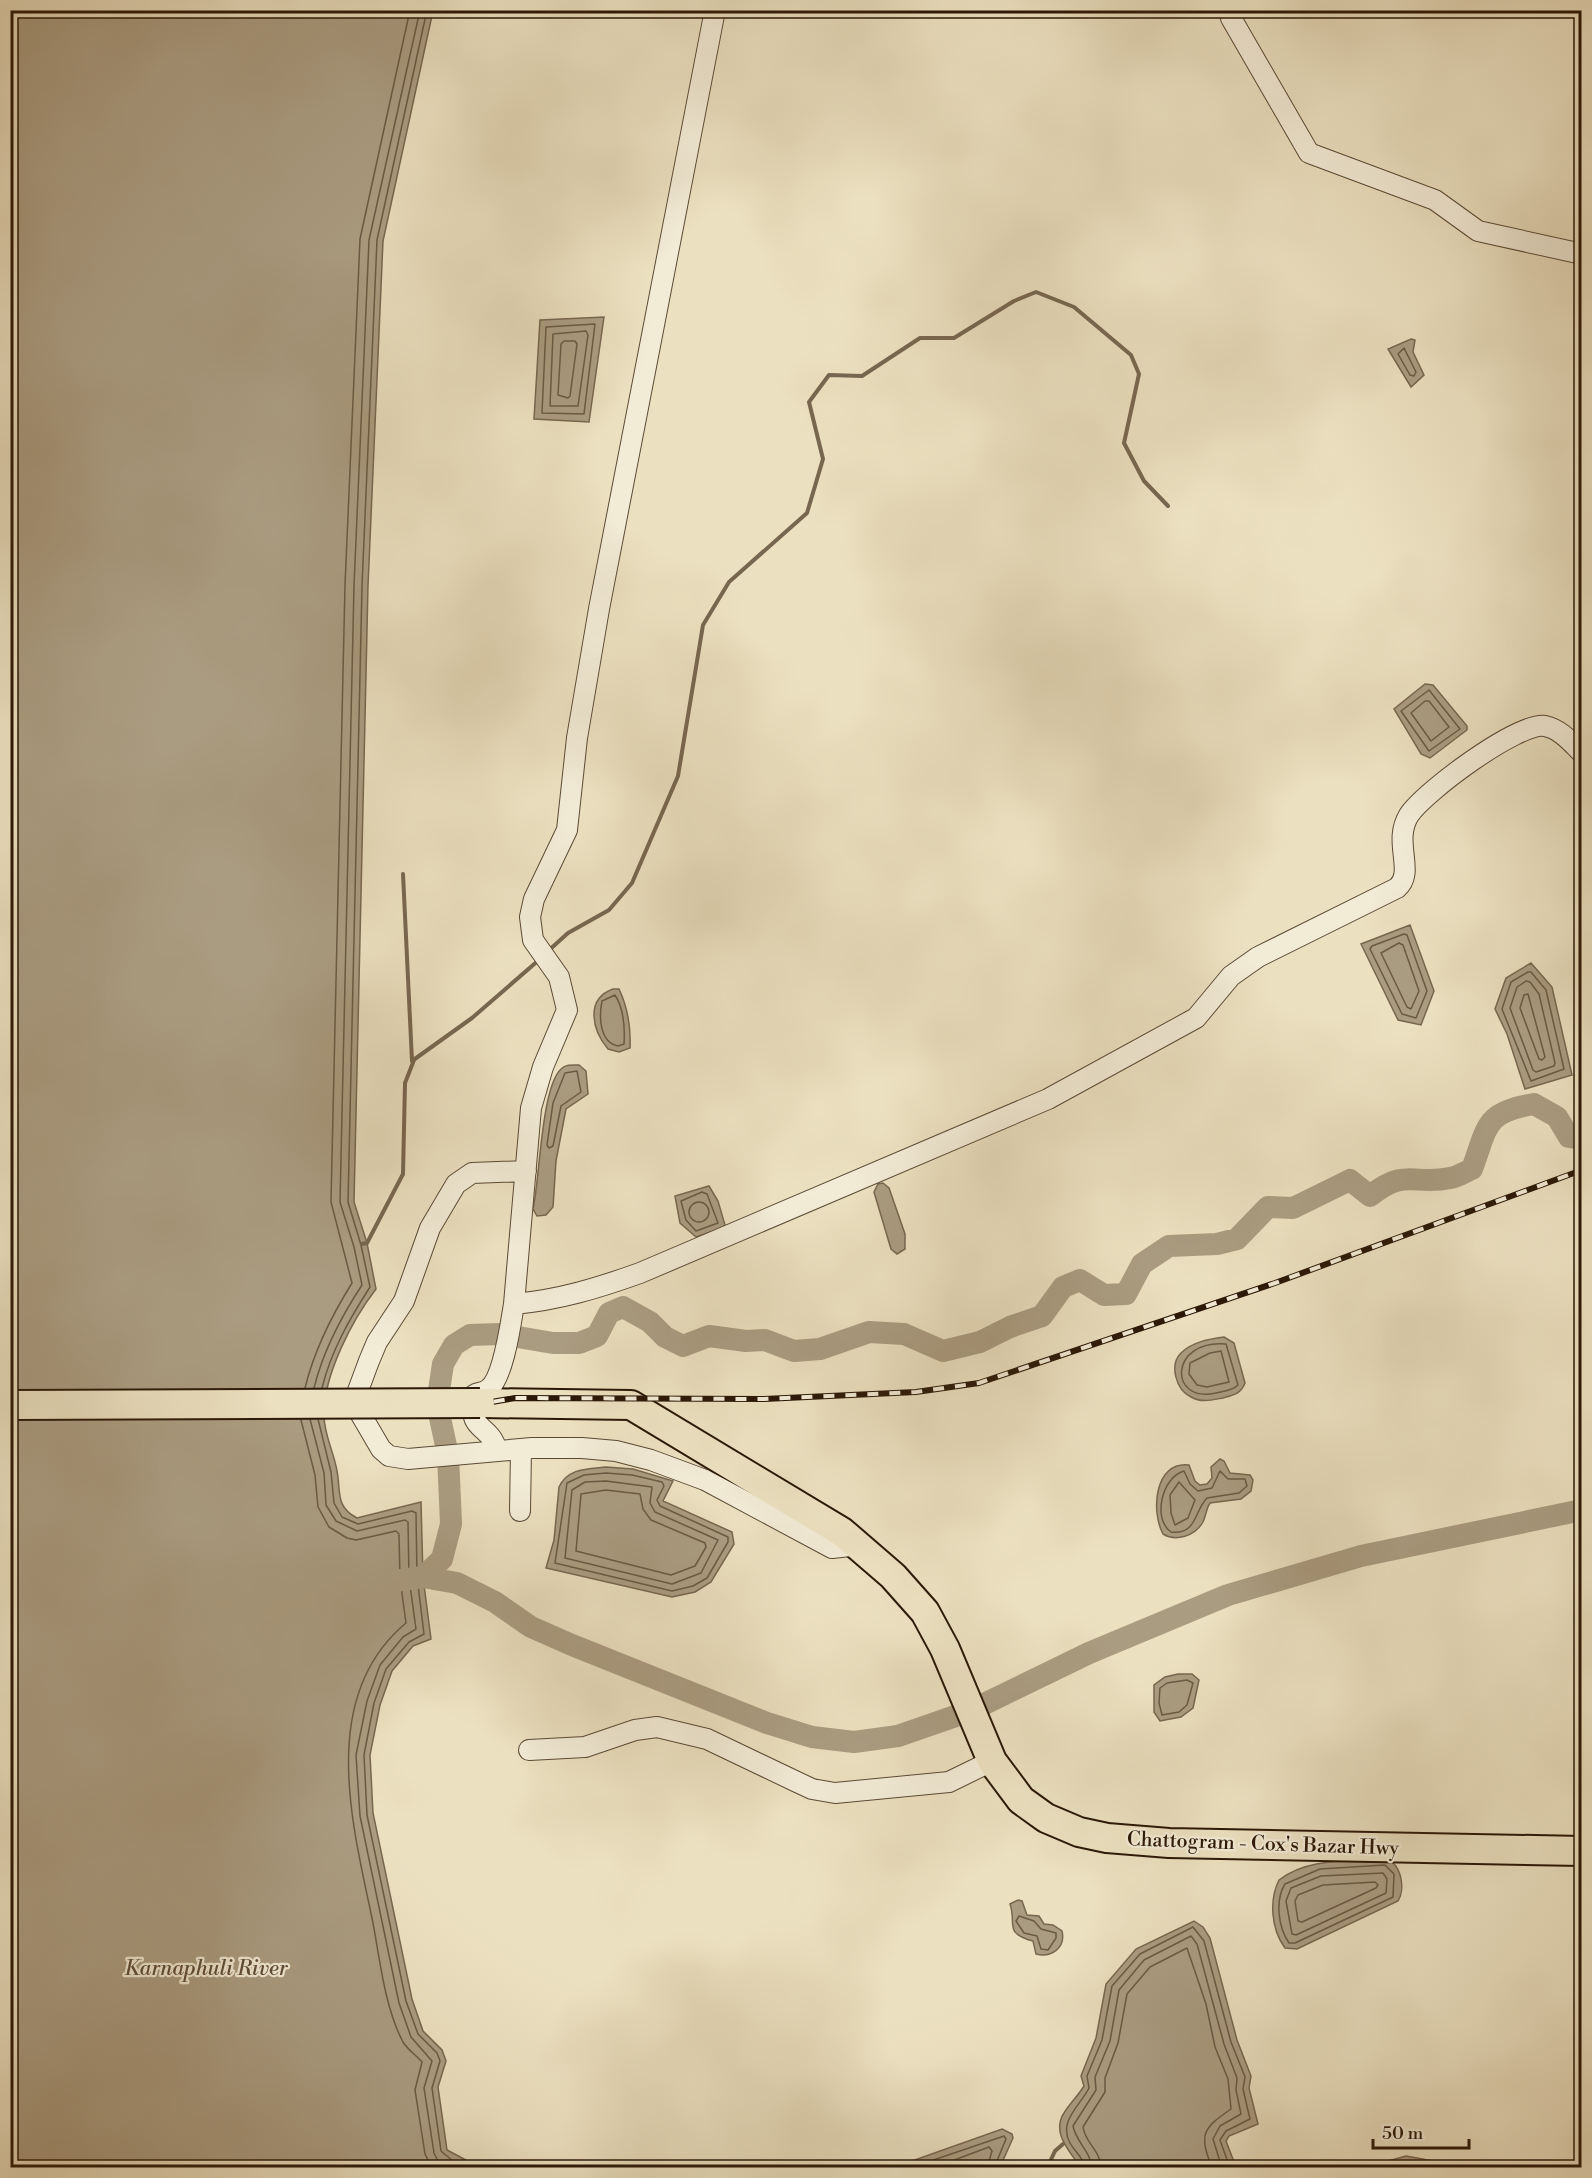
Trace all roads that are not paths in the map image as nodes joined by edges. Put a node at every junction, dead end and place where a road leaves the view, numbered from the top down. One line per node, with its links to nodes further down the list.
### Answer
1 (716, 10): 5 (street)
2 (1231, 18): 3 (street)
3 (1581, 254)
4 (1581, 753): 6 (street)
5 (525, 1171): 6 (street); 9 (street)
6 (512, 1313): 9 (street)
7 (10, 1406): 11 (highway, bridge)
8 (521, 1449): 9 (street); 10 (street); 11 (street)
9 (497, 1451)
10 (520, 1511)
11 (859, 1545): 13 (highway, Chattogram - Cox's Bazar Hwy)
12 (529, 1750): 13 (street)
13 (988, 1753): 14 (highway, Chattogram - Cox's Bazar Hwy)
14 (1581, 1851)

